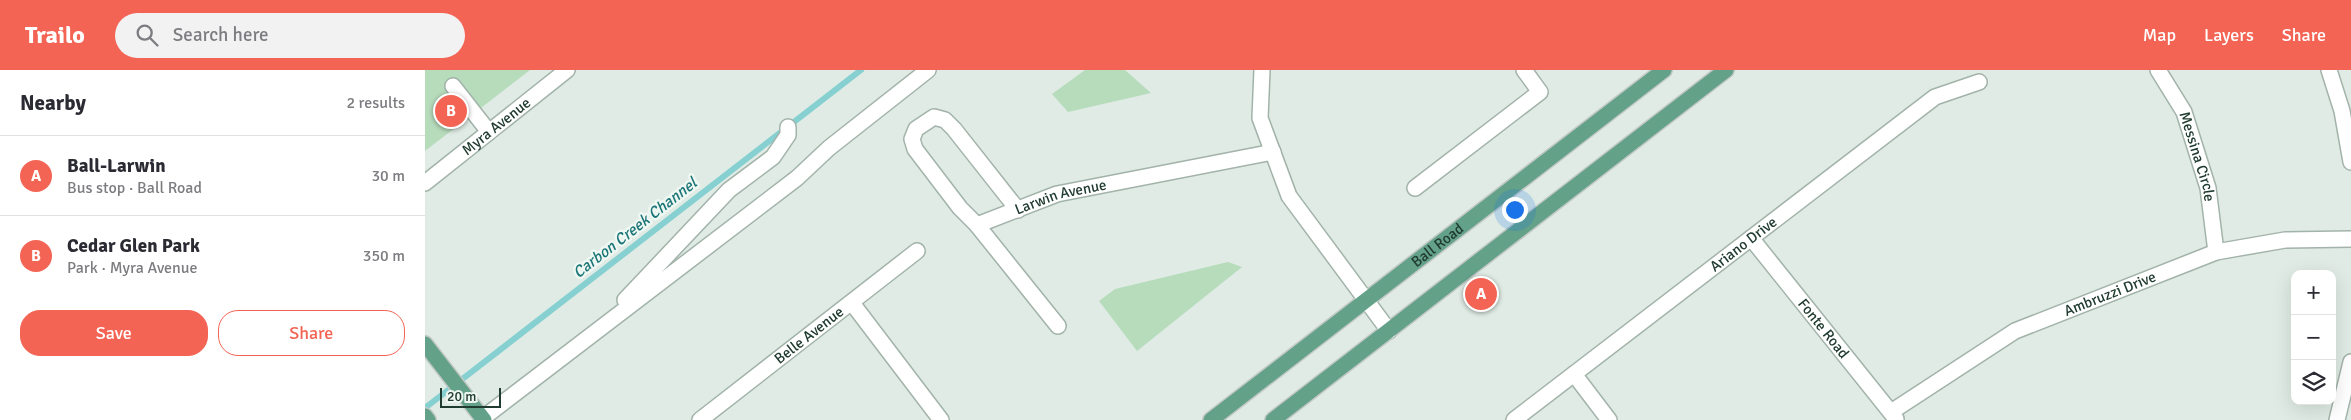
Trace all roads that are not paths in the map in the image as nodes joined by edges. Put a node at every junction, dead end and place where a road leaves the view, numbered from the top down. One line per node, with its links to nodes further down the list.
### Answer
1 (567, 70): 12 (street, Myra Avenue)
2 (928, 70): 27 (street)
3 (1262, 70): 13 (street)
4 (1524, 70): 16 (street)
5 (1664, 70): 23 (main road, Ball Road)
6 (1726, 70): 26 (main road)
7 (2158, 70): 22 (street, Messina Circle)
8 (2329, 70): 14 (street)
9 (1979, 82): 19 (street, Ariano Drive)
10 (453, 86): 12 (street)
11 (788, 127): 27 (street)
12 (489, 132): 15 (street, Myra Avenue)
13 (1273, 152): 17 (street, Larwin Avenue); 23 (street)
14 (2351, 162)
15 (425, 183)
16 (1415, 188)
17 (1018, 210): 18 (street, Larwin Avenue); 18 (street)
18 (977, 225): 25 (street)
19 (1751, 238): 30 (street, Ariano Drive); 32 (street, Fonte Road)
20 (2351, 238): 22 (street, Ambruzzi Drive)
21 (917, 251): 24 (street, Belle Avenue)
22 (2216, 252): 32 (street, Ambruzzi Drive)
23 (1367, 300): 26 (street); 37 (main road, Ball Road)
24 (851, 303): 35 (street, Belle Avenue); 36 (street)
25 (1057, 326)
26 (1389, 331): 38 (main road)
27 (591, 335): 33 (street)
28 (425, 344): 33 (main road)
29 (2351, 362): 41 (street)
30 (1574, 374): 39 (street, Ariano Drive); 40 (street)
31 (425, 416): 34 (main road)
32 (1894, 416)
33 (483, 419)
34 (428, 420)
35 (700, 420)
36 (941, 420)
37 (1211, 420)
38 (1273, 420)
39 (1514, 420)
40 (1609, 420)
41 (2337, 420)

